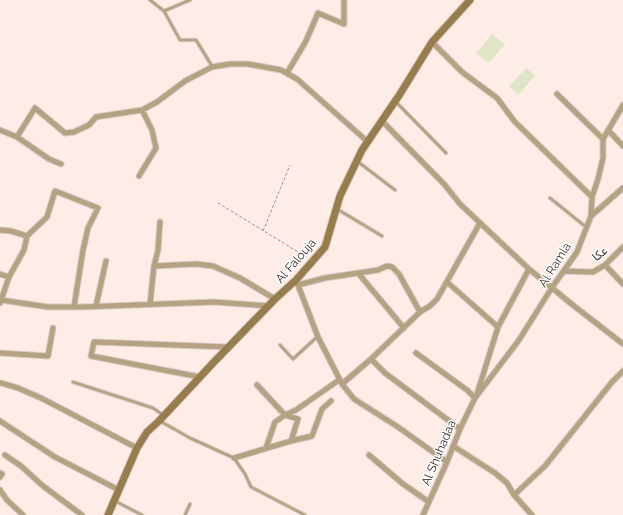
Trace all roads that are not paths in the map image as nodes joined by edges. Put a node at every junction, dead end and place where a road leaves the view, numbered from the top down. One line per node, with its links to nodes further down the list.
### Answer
1 (150, 0): 5 (lane)
2 (190, 0): 5 (lane)
3 (344, 0): 8 (street)
4 (470, 0): 6 (main road, Al Falouja)
5 (164, 11): 7 (lane)
6 (432, 42): 10 (main road, Al Falouja); 26 (street)
7 (212, 67): 8 (street); 12 (street)
8 (287, 73): 18 (street)
9 (557, 94): 17 (street)
10 (395, 102): 13 (main road, Al Falouja); 20 (lane)
11 (623, 105): 15 (street)
12 (142, 110): 16 (street); 23 (street)
13 (382, 121): 18 (main road, Al Falouja); 31 (street)
14 (0, 130): 16 (street)
15 (608, 130): 17 (street); 19 (street)
16 (17, 137): 22 (street)
17 (602, 139): 26 (street, Al Ramla)
18 (368, 142): 21 (main road, Al Falouja)
19 (623, 146)
20 (446, 153)
21 (357, 161): 25 (lane); 28 (main road, Al Falouja)
22 (61, 164)
23 (139, 176)
24 (623, 188): 29 (street)
25 (395, 190)
26 (592, 197): 29 (street, Al Ramla)
27 (550, 198): 32 (lane)
28 (336, 209): 35 (lane); 46 (main road, Al Falouja)
29 (591, 216): 32 (street, Al Ramla)
30 (160, 222): 39 (street)
31 (480, 223): 40 (street); 45 (street)
32 (586, 228): 41 (street, Al Ramla)
33 (0, 230): 34 (street)
34 (27, 236): 44 (street); 54 (street)
35 (382, 236)
36 (623, 247): 38 (street, عكا)
37 (106, 261): 52 (street)
38 (605, 265): 41 (street, عكا); 47 (street)
39 (154, 266): 49 (street); 51 (street)
40 (529, 269): 48 (street); 56 (street)
41 (564, 271): 48 (street, Al Ramla)
42 (358, 272): 46 (street); 55 (street); 58 (street)
43 (0, 274): 44 (street)
44 (10, 277): 50 (street)
45 (447, 282): 55 (street); 56 (street)
46 (297, 283): 49 (main road, Al Falouja); 59 (street)
47 (623, 284)
48 (552, 289): 60 (street); 72 (street, Al Ramla)
49 (276, 299): 53 (main road, Al Falouja)
50 (1, 302): 54 (street)
51 (150, 304): 52 (street); 53 (street)
52 (96, 306): 54 (street)
53 (269, 306): 62 (main road, Al Falouja)
54 (74, 307)
55 (420, 312): 58 (street)
56 (498, 327): 72 (street)
57 (53, 328): 63 (street)
58 (404, 328): 65 (street)
59 (318, 337): 61 (lane); 69 (street)
60 (623, 344)
61 (280, 345)
62 (228, 347): 67 (main road, Al Falouja); 67 (street)
63 (0, 353)
64 (416, 353): 72 (street)
65 (371, 359): 69 (street); 77 (street)
66 (623, 371): 90 (street)
67 (200, 377): 75 (main road, Al Falouja)
68 (73, 382): 75 (lane)
69 (340, 382): 74 (street); 85 (street)
70 (1, 383): 80 (street)
71 (257, 385): 74 (street)
72 (475, 398): 77 (street, Al Shuhadaa)
73 (331, 402): 78 (street)
74 (285, 414): 78 (street); 81 (street)
75 (161, 418): 80 (main road, Al Falouja); 84 (lane)
76 (0, 421): 89 (street)
77 (460, 429): 79 (street, Al Shuhadaa)
78 (291, 441): 81 (street)
79 (453, 446): 85 (street, Al Shuhadaa); 90 (street)
80 (137, 448): 89 (main road, Al Falouja)
81 (266, 448): 84 (street)
82 (5, 455): 95 (street)
83 (369, 456): 92 (street)
84 (234, 458): 99 (lane)
85 (447, 462): 92 (street, Al Shuhadaa)
86 (0, 473): 87 (street)
87 (0, 477)
88 (0, 490): 94 (street)
89 (119, 490): 91 (main road, Al Falouja)
90 (514, 495): 101 (street)
91 (115, 500): 96 (main road, Al Falouja); 97 (lane)
92 (429, 502): 100 (street, Al Shuhadaa)
93 (190, 504): 98 (lane)
94 (23, 515)
95 (82, 515)
96 (108, 515)
97 (142, 515)
98 (185, 515)
99 (305, 515)
100 (422, 515)
101 (532, 515)

